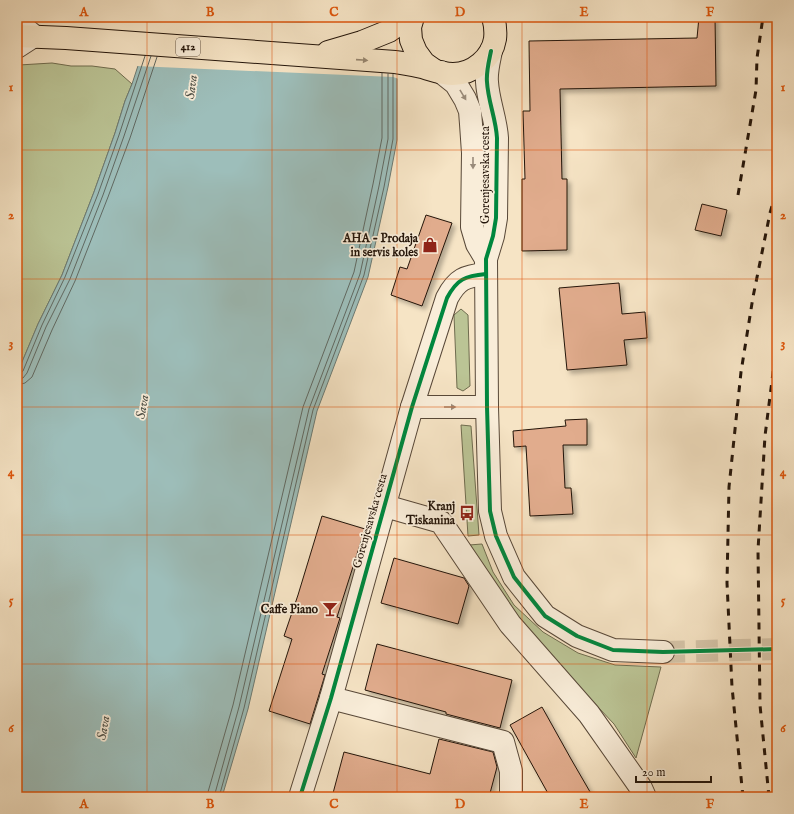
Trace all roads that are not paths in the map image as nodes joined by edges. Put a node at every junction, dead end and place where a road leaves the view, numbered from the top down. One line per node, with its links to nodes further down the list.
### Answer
1 (409, 17): 7 (main road, 412)
2 (413, 17): 8 (main road)
3 (493, 17): 6 (main road)
4 (17, 22): 5 (street)
5 (23, 40): 7 (main road, 412)
6 (491, 51): 8 (main road, 412); 9 (street, Gorenjesavska cesta)
7 (309, 56): 8 (main road, 412, one-way to 8)
8 (438, 71): 9 (street, Gorenjesavska cesta, one-way to 9)
9 (486, 267): 10 (street, Gorenjesavska cesta); 11 (street, Gorenjesavska cesta)
10 (488, 407): 11 (street, one-way to 10); 13 (street, Gorenjesavska cesta)
11 (412, 408): 12 (street, Gorenjesavska cesta)
12 (385, 506): 14 (street, Gorenjesavska cesta); 17 (street, Gorenjesavska cesta)
13 (663, 652)
14 (331, 698): 15 (street, Gorenjesavska cesta); 16 (street)
15 (300, 797)
16 (512, 797)
17 (645, 797)

